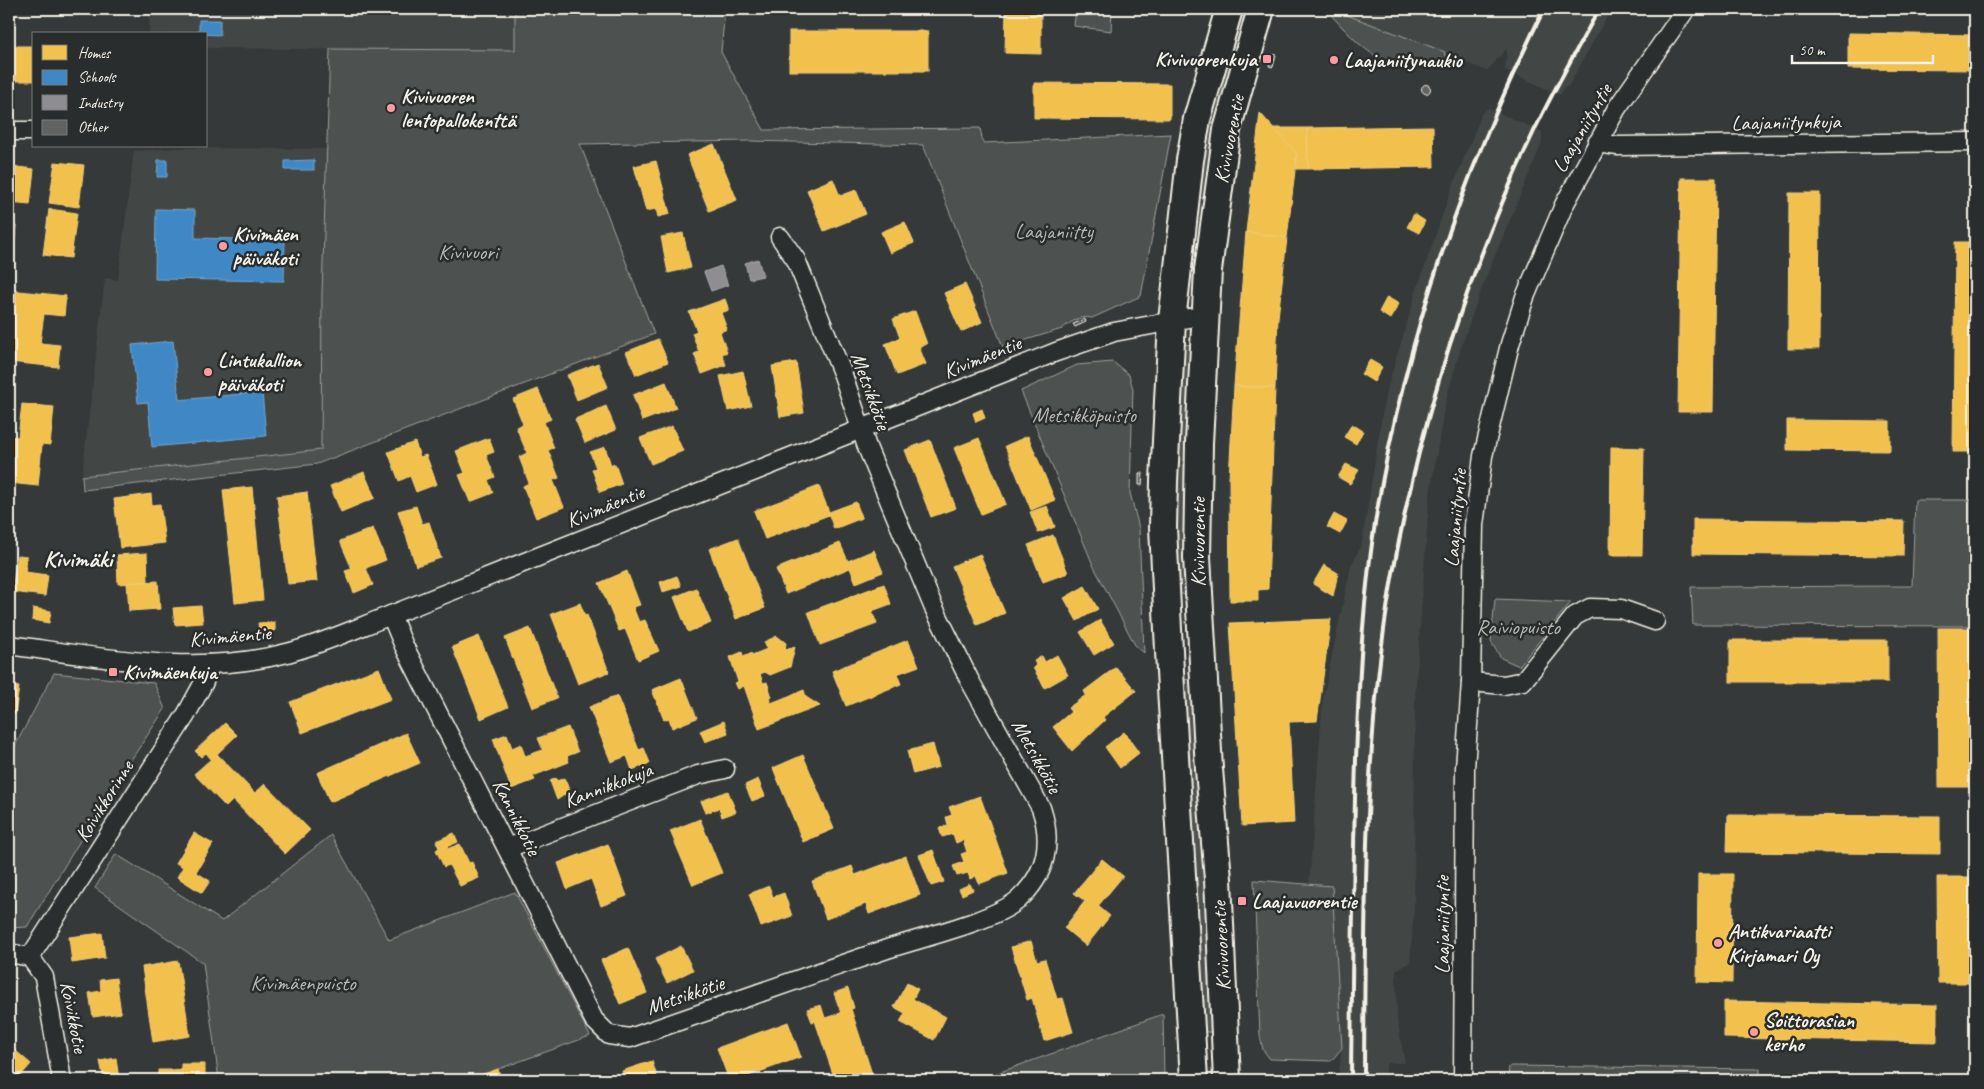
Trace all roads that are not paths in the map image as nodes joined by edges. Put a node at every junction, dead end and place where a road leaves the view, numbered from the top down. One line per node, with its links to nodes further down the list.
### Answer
1 (1229, 9): 10 (street, Kivivuorentie)
2 (1262, 9): 9 (street, Kivivuorentie)
3 (1686, 9): 7 (street, Laajaniityntie)
4 (9, 131): 5 (street)
5 (32, 131)
6 (1975, 142): 7 (street, Laajaniitynkuja)
7 (1597, 144): 16 (street, Laajaniityntie)
8 (780, 237): 11 (street, Metsikkötie)
9 (1205, 316): 10 (street, Kivimäentie); 24 (street, Kivivuorentie)
10 (1172, 321): 11 (street, Kivimäentie); 23 (street, Kivivuorentie)
11 (862, 428): 12 (street, Kivimäentie); 21 (street, Metsikkötie)
12 (391, 616): 15 (street, Kivimäentie); 18 (street, Kannikkotie)
13 (1655, 621): 16 (street)
14 (9, 645): 15 (street, Kivimäentie)
15 (210, 664): 20 (street, Koivikkorinne)
16 (1471, 682): 25 (street, Laajaniityntie)
17 (725, 768): 18 (street, Kannikkokuja)
18 (508, 848): 21 (street, Kannikkotie)
19 (9, 954): 20 (street)
20 (30, 957): 22 (street, Koivikkotie)
21 (609, 1035)
22 (62, 1080)
23 (1194, 1080)
24 (1227, 1080)
25 (1463, 1080)

